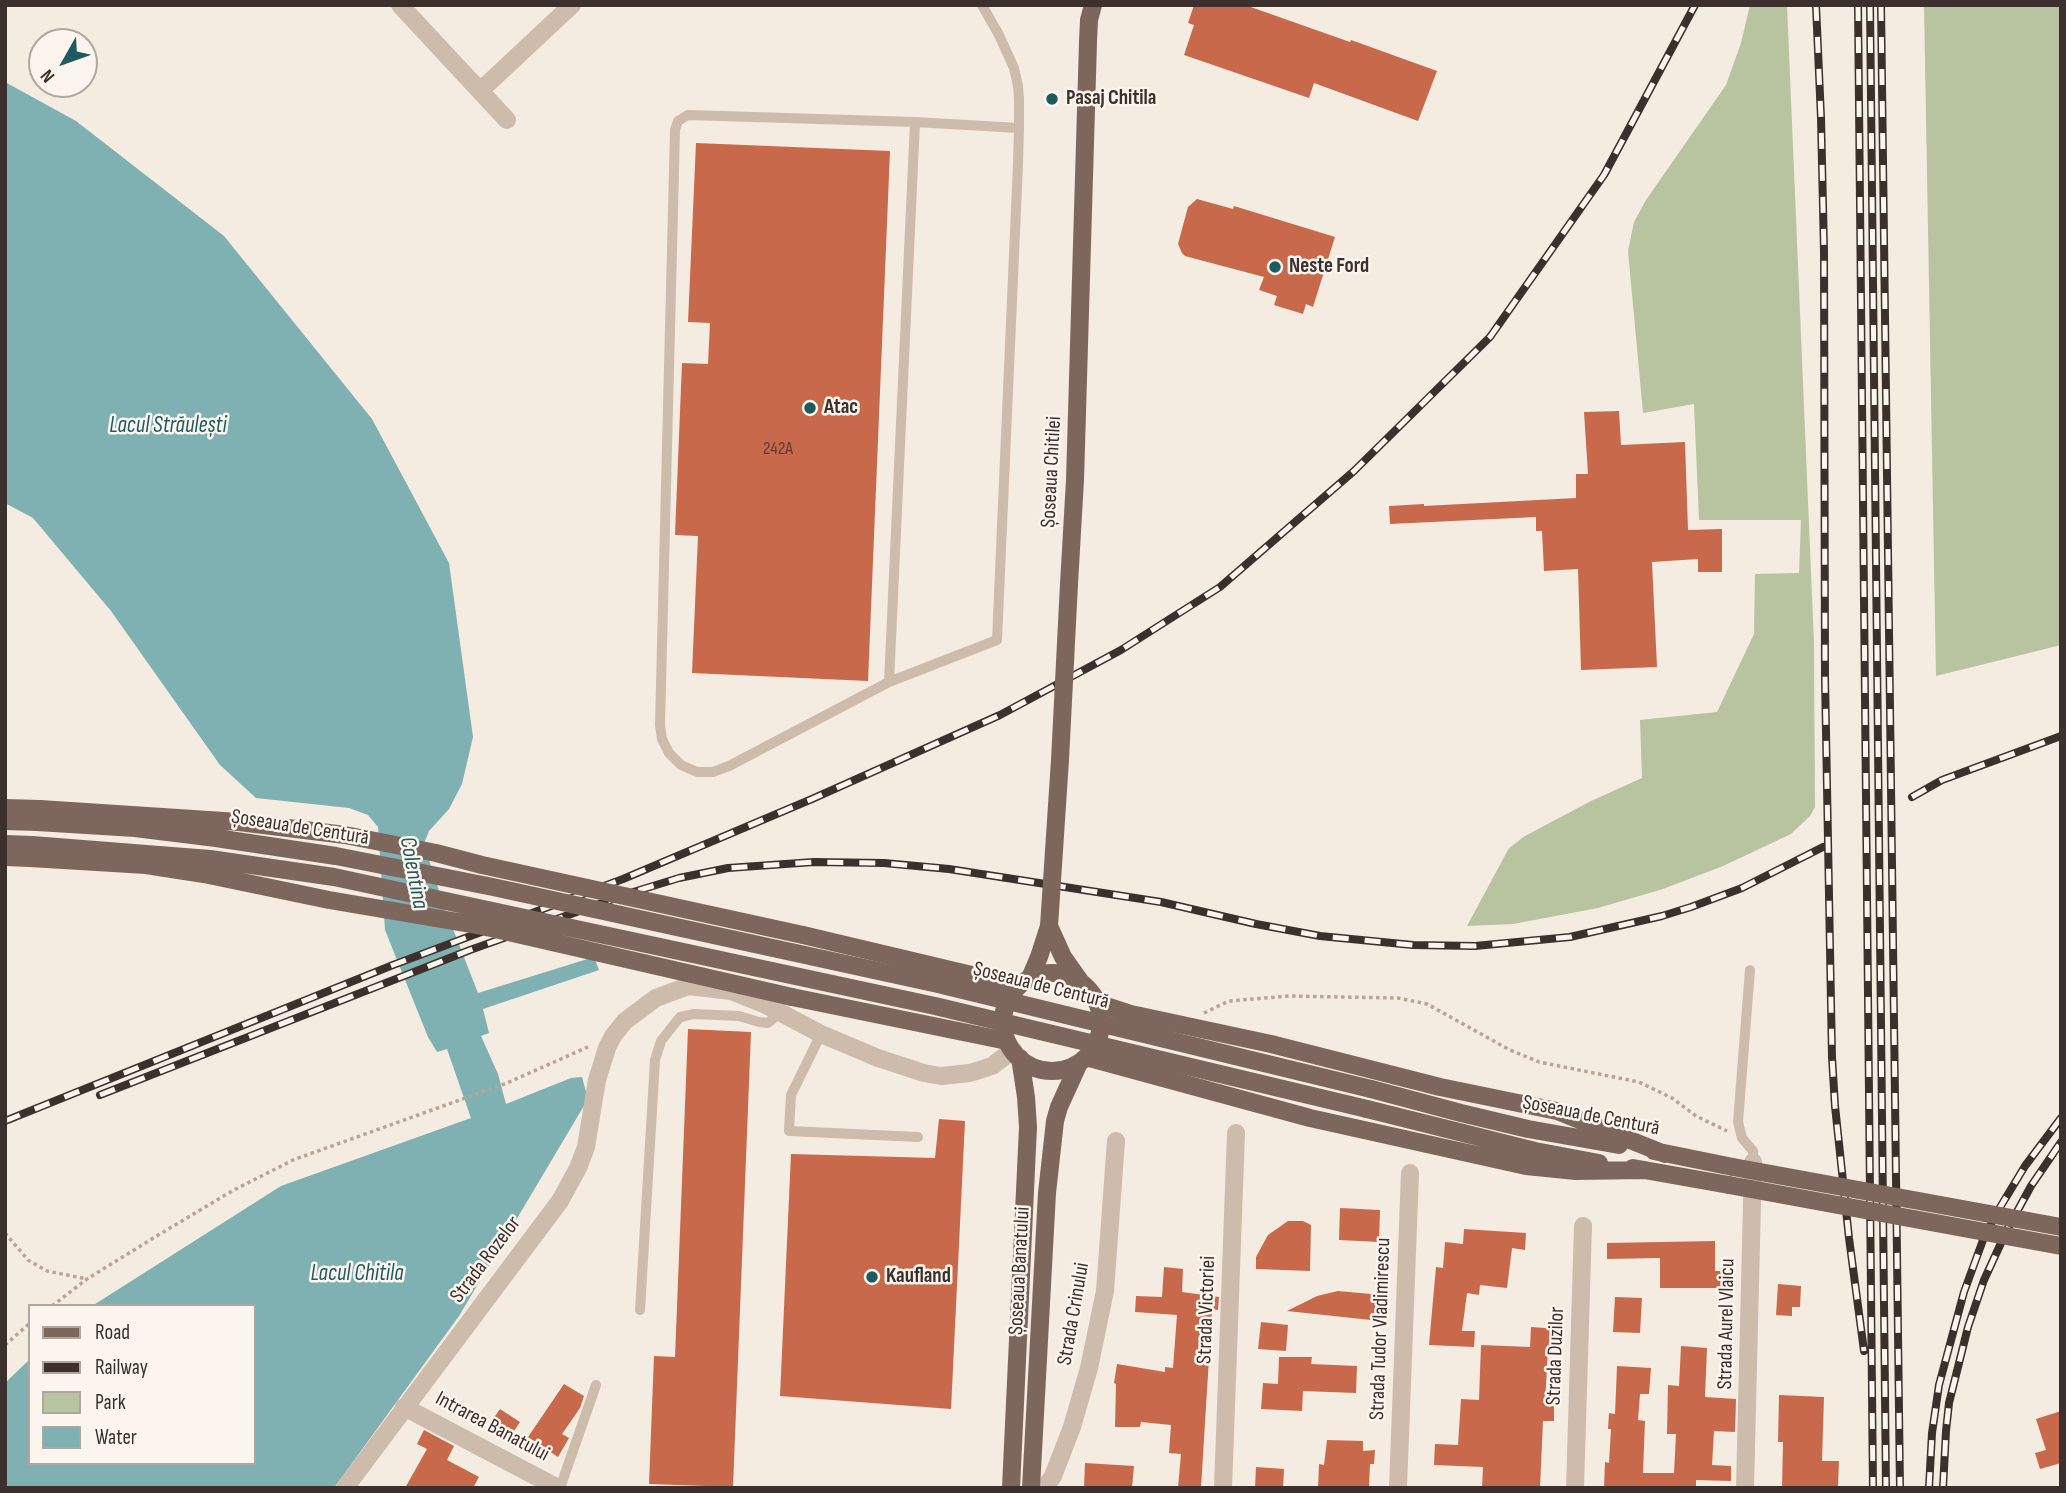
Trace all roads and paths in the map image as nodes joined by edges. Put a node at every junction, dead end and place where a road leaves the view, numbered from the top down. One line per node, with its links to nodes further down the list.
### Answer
1 (400, 5): 5 (street)
2 (572, 5): 5 (street)
3 (982, 5): 8 (lane)
4 (1089, 10): 16 (main road, Șoseaua Chitilei, bridge)
5 (480, 91): 6 (street)
6 (506, 120)
7 (915, 122): 8 (lane); 9 (lane); 9 (lane)
8 (1019, 128): 9 (lane)
9 (889, 682)
10 (5, 808): 11 (main road)
11 (38, 816): 12 (main road, Șoseaua de Centură); 19 (main road, bridge); 31 (main road, Șoseaua de Centură, bridge)
12 (5, 821)
13 (5, 844): 14 (main road, Șoseaua de Centură)
14 (31, 851): 15 (main road); 25 (main road, bridge); 33 (main road, Șoseaua de Centură, bridge)
15 (5, 857)
16 (1049, 926): 18 (main road, Șoseaua Chitilei); 19 (main road, Șoseaua Chitilei)
17 (1750, 970): 29 (lane)
18 (1080, 981): 19 (main road); 20 (main road)
19 (1024, 982): 25 (main road)
20 (1097, 1003): 22 (main road); 26 (main road)
21 (780, 1013): 23 (street); 24 (street); 42 (lane)
22 (1179, 1024): 29 (path); 31 (main road)
23 (821, 1034): 25 (street); 28 (lane)
24 (612, 1037): 40 (path); 46 (street, Strada Rozelor)
25 (1013, 1050): 26 (main road); 49 (main road, Șoseaua Banatului)
26 (1083, 1060): 33 (main road); 50 (main road, Șoseaua Banatului)
27 (1236, 1133): 52 (street, Strada Victoriei)
28 (918, 1137)
29 (1742, 1138): 32 (lane)
30 (1116, 1141): 51 (street, Strada Crinului)
31 (1665, 1154): 35 (main road, Șoseaua de Centură)
32 (1753, 1162): 55 (street, Strada Aurel Vlaicu)
33 (1645, 1170): 35 (main road, Șoseaua de Centură)
34 (1410, 1173): 53 (street, Strada Tudor Vladimirescu)
35 (1731, 1176): 37 (main road, Șoseaua de Centură, bridge); 39 (main road, Șoseaua de Centură, bridge)
36 (1583, 1226): 54 (street, Strada Duzilor)
37 (2061, 1227)
38 (5, 1233): 40 (path)
39 (2061, 1246)
40 (87, 1279): 41 (path)
41 (55, 1304)
42 (640, 1310)
43 (28, 1326): 44 (path)
44 (5, 1345)
45 (596, 1385): 48 (lane)
46 (404, 1407): 47 (street, Strada Rozelor); 48 (street, Intrarea Banatului)
47 (345, 1488)
48 (559, 1488)
49 (1011, 1488)
50 (1031, 1488)
51 (1045, 1488)
52 (1223, 1488)
53 (1398, 1488)
54 (1575, 1488)
55 (1745, 1488)

